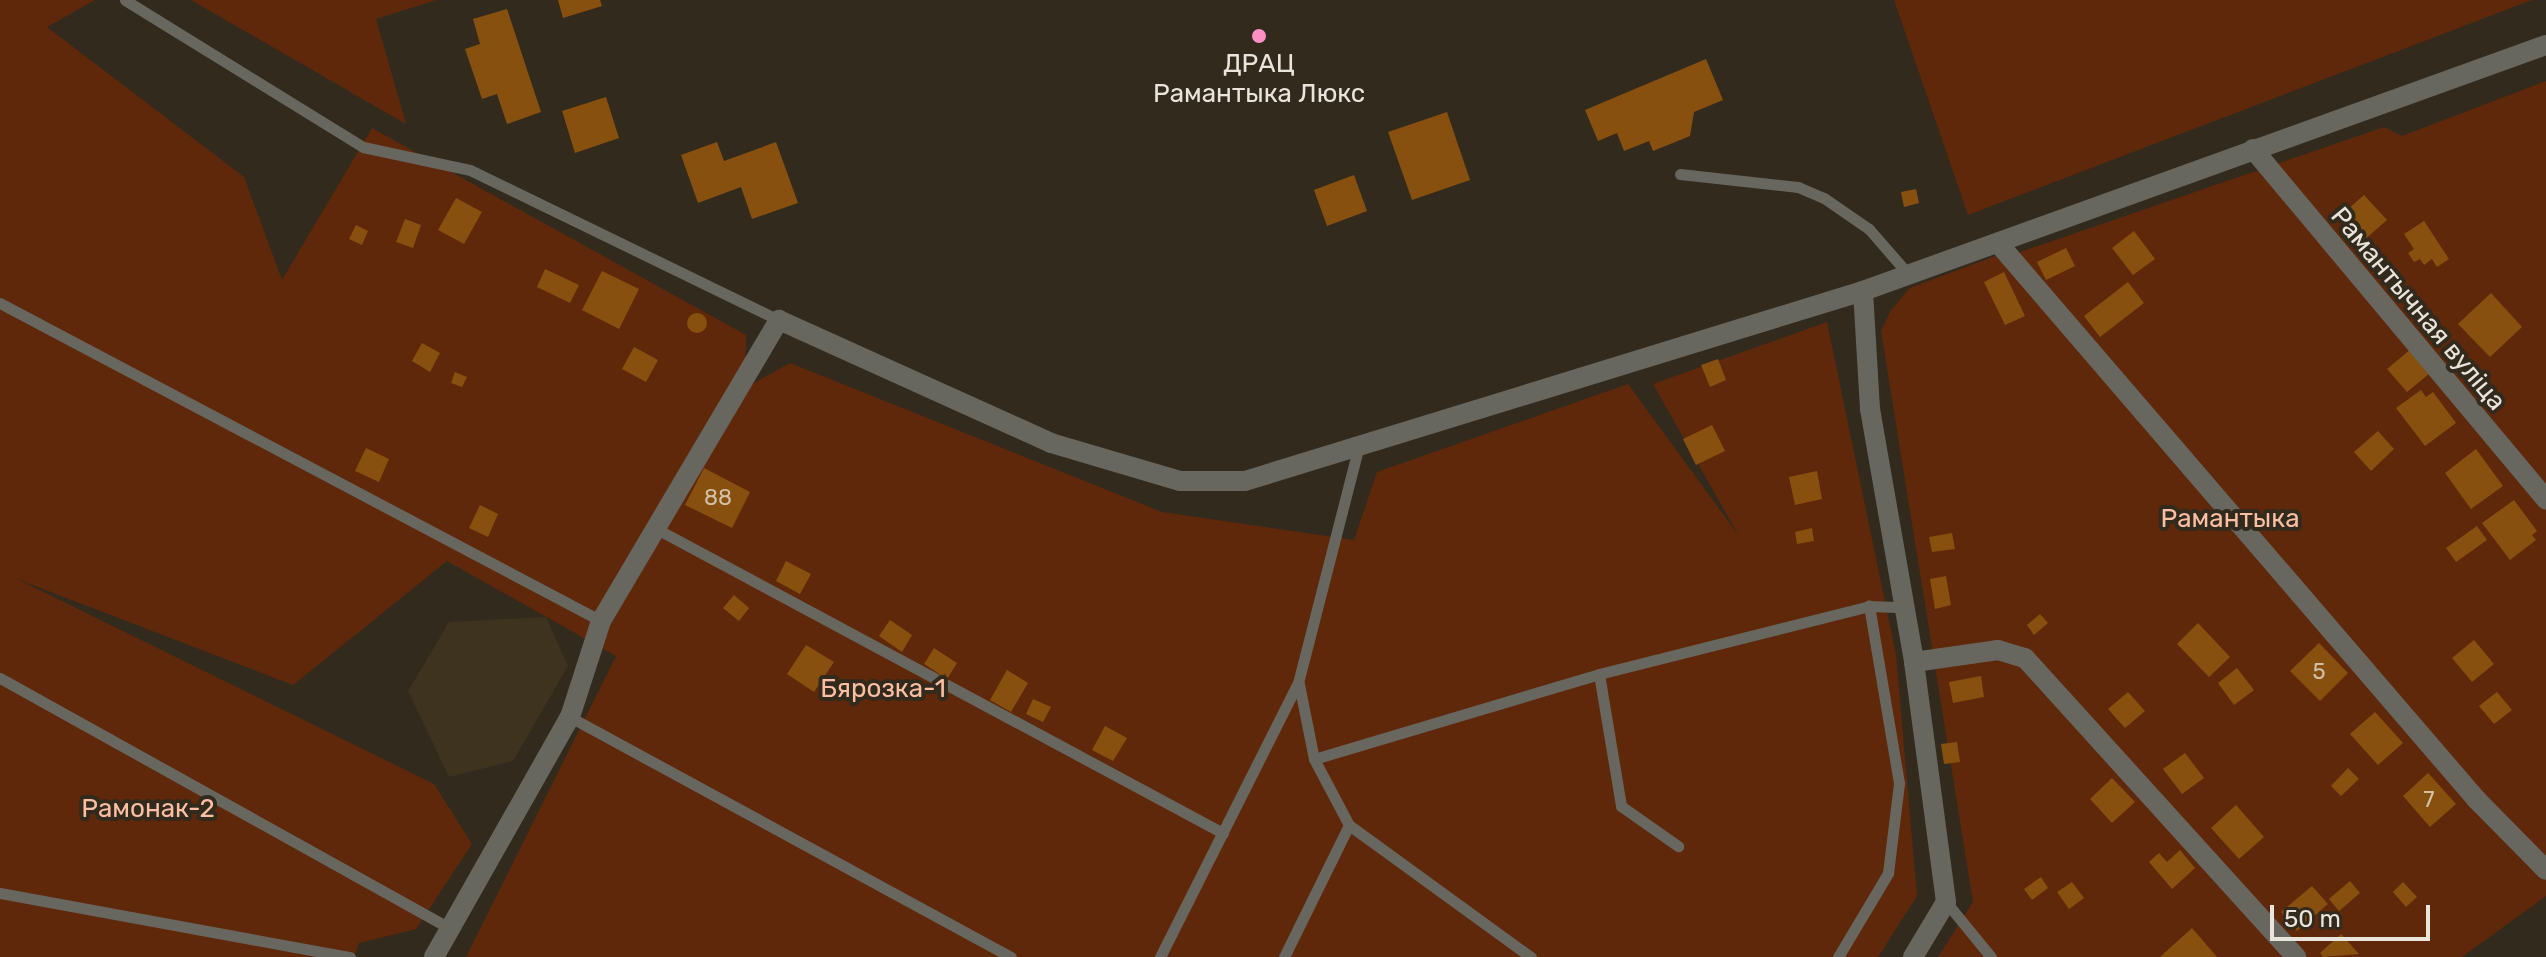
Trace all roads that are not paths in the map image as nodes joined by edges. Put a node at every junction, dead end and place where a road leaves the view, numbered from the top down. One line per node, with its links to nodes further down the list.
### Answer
1 (125, 0): 9 (lane)
2 (2546, 45): 3 (street)
3 (2253, 149): 5 (street); 11 (street, Рамантычная вуліца)
4 (1680, 174): 6 (lane)
5 (1998, 243): 6 (street); 25 (street)
6 (1909, 275): 7 (street)
7 (1863, 291): 10 (street); 14 (street)
8 (0, 303): 15 (lane)
9 (779, 320): 10 (street); 12 (street)
10 (1360, 442): 19 (lane)
11 (2546, 500)
12 (653, 527): 15 (street); 23 (lane)
13 (1869, 606): 14 (lane); 17 (lane); 35 (lane)
14 (1903, 607): 16 (street)
15 (601, 621): 20 (street)
16 (1914, 662): 27 (street); 38 (street)
17 (1599, 674): 21 (lane); 24 (lane)
18 (0, 678): 28 (lane)
19 (1298, 683): 21 (lane); 23 (lane)
20 (570, 717): 28 (street); 31 (lane)
21 (1314, 759): 22 (lane)
22 (1349, 825): 33 (lane); 34 (lane)
23 (1223, 833): 32 (lane)
24 (1678, 846)
25 (2546, 870)
26 (0, 893): 29 (lane)
27 (1946, 902): 36 (street); 37 (lane)
28 (454, 930): 30 (street)
29 (350, 957)
30 (434, 957)
31 (1011, 957)
32 (1160, 957)
33 (1284, 957)
34 (1531, 957)
35 (1838, 957)
36 (1913, 957)
37 (1991, 957)
38 (2296, 957)

